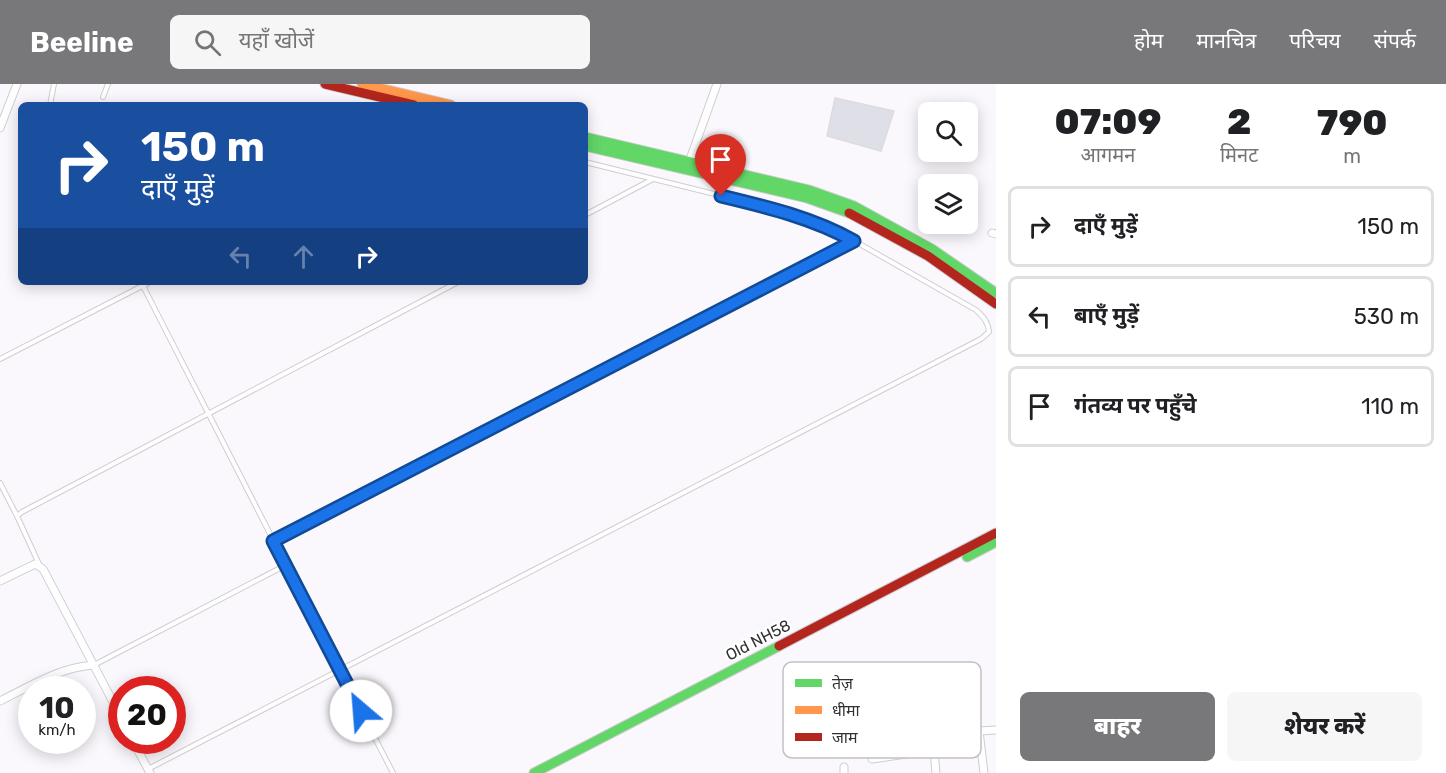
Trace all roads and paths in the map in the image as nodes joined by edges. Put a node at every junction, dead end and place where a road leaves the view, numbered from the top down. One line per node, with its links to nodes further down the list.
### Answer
1 (17, 84): 11 (street)
2 (54, 84): 8 (lane)
3 (108, 84): 7 (lane)
4 (325, 84): 9 (main road)
5 (362, 84): 10 (main road)
6 (717, 84): 15 (street)
7 (103, 97)
8 (51, 102)
9 (401, 102)
10 (438, 102)
11 (0, 128)
12 (588, 138): 15 (main road)
13 (588, 147): 15 (main road)
14 (588, 163): 16 (lane)
15 (687, 166): 22 (main road); 23 (main road)
16 (653, 180): 17 (lane); 18 (lane)
17 (588, 213)
18 (854, 241): 29 (lane); 35 (lane)
19 (140, 285): 24 (lane)
20 (143, 285): 25 (lane)
21 (452, 285): 25 (lane)
22 (996, 293)
23 (996, 304)
24 (0, 359)
25 (208, 413): 27 (lane); 29 (lane)
26 (0, 483): 27 (lane)
27 (17, 516): 31 (lane)
28 (996, 533): 46 (main road, Old NH58)
29 (273, 541): 32 (lane)
30 (996, 542): 46 (main road, Old NH58)
31 (39, 565): 33 (street); 34 (street)
32 (286, 565): 34 (lane); 35 (lane)
33 (0, 581)
34 (93, 665): 36 (street); 37 (street)
35 (340, 669): 45 (lane); 47 (lane)
36 (108, 693)
37 (0, 702)
38 (996, 730): 39 (street)
39 (981, 731)
40 (140, 754): 45 (street)
41 (879, 758): 44 (street)
42 (934, 758): 49 (street)
43 (981, 758): 50 (street)
44 (872, 759)
45 (149, 771)
46 (547, 771): 48 (main road, Old NH58)
47 (393, 773)
48 (534, 773)
49 (936, 773)
50 (984, 773)

